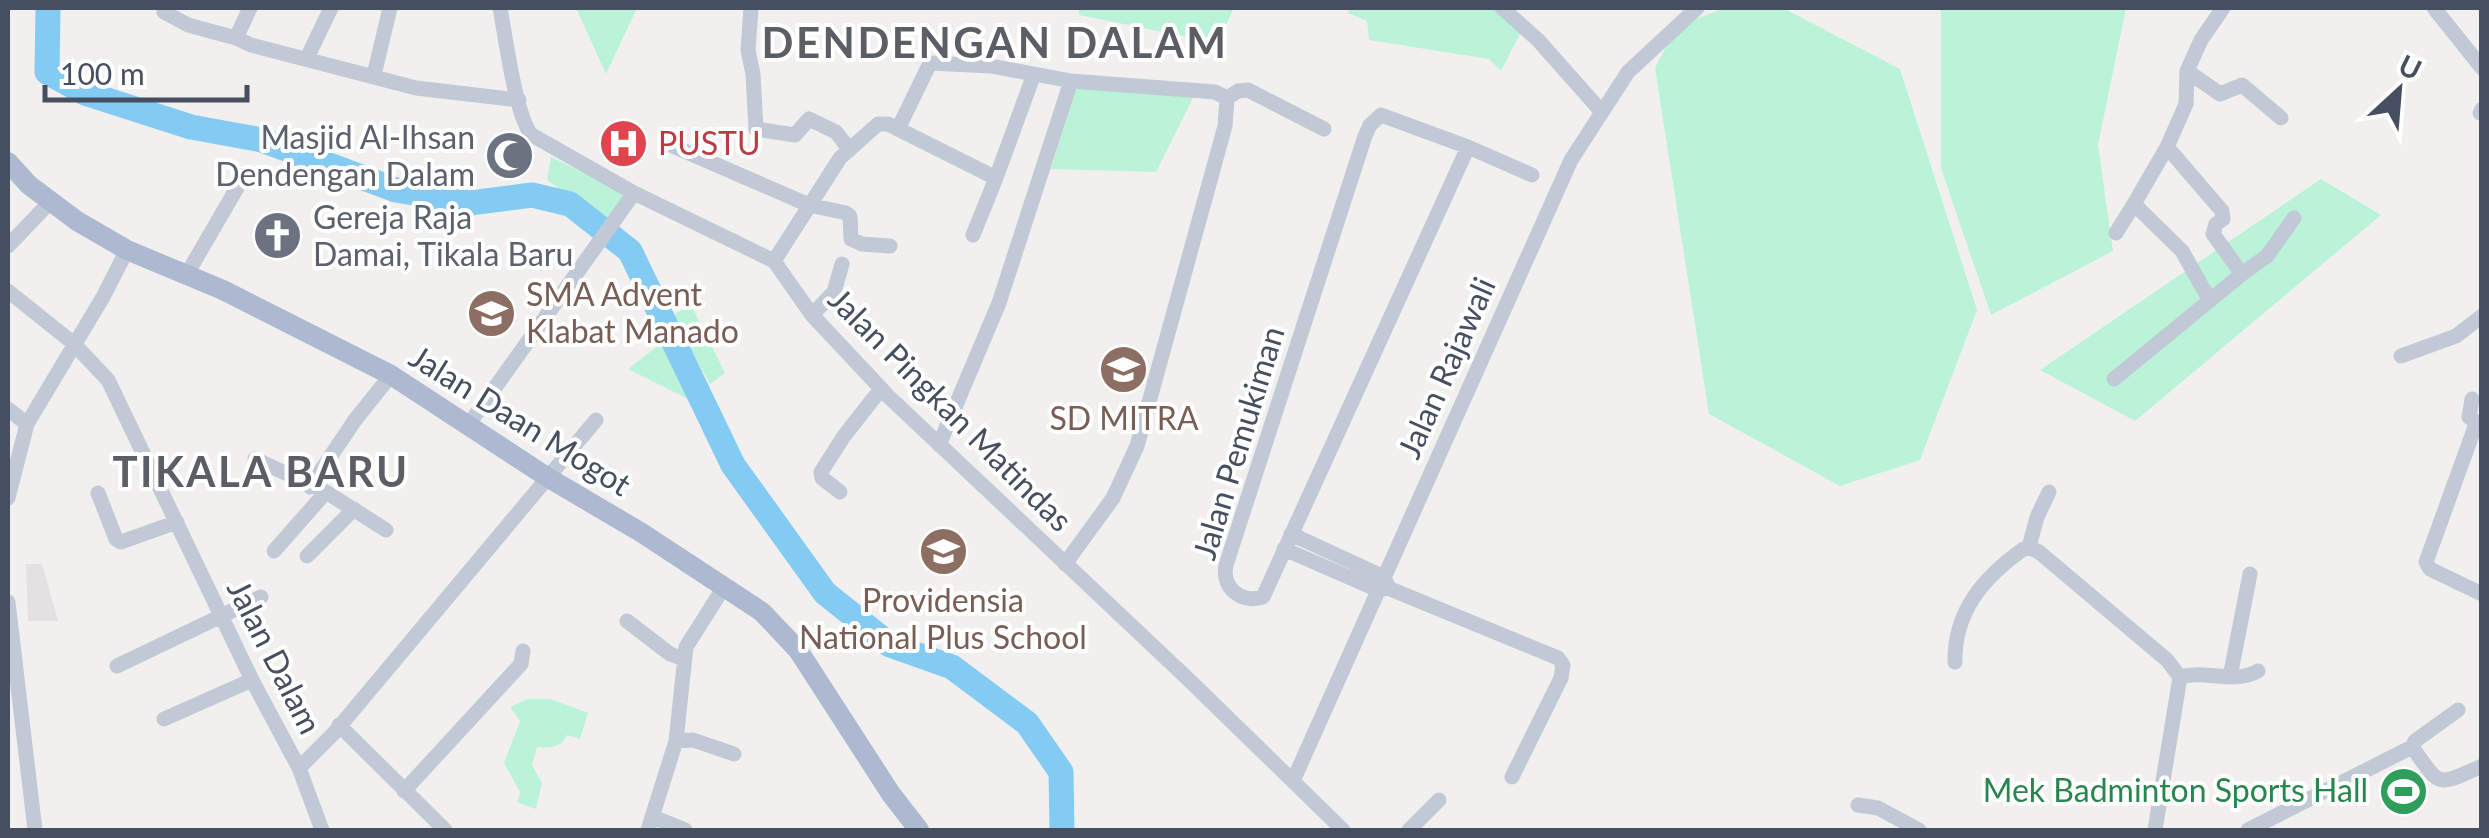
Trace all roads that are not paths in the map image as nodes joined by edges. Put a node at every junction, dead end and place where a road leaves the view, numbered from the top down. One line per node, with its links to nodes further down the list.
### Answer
1 (250, 8): 11 (street)
2 (331, 8): 12 (street)
3 (390, 8): 16 (street)
4 (500, 8): 19 (street, Jalan Pingkan Matindas)
5 (752, 8): 27 (street)
6 (1502, 8): 20 (street)
7 (1697, 8): 20 (street, Jalan Rajawali)
8 (2224, 8): 14 (street)
9 (2434, 8): 13 (street)
10 (164, 12): 11 (street)
11 (236, 38): 12 (street)
12 (307, 58): 16 (street)
13 (2482, 68)
14 (2188, 71): 21 (street); 26 (street)
15 (1034, 74): 17 (street); 22 (street); 30 (street)
16 (374, 76): 19 (street)
17 (1071, 81): 18 (street); 61 (street)
18 (1227, 98): 23 (street); 76 (street)
19 (519, 100): 32 (street, Jalan Pingkan Matindas)
20 (1601, 112): 78 (street, Jalan Rajawali)
21 (2282, 118)
22 (898, 129): 27 (street); 30 (street)
23 (1324, 129)
24 (672, 146): 35 (street)
25 (1468, 147): 29 (street); 72 (street, Jalan Pemukiman); 72 (street, Jalan Pemukiman)
26 (2167, 147): 34 (street); 45 (street)
27 (849, 149): 35 (street)
28 (8, 162): 33 (main road, Jalan Daan Mogot)
29 (1532, 175)
30 (996, 178): 38 (street)
31 (241, 181): 44 (street)
32 (634, 193): 42 (street, Jalan Pingkan Matindas); 59 (street)
33 (50, 202): 39 (street); 41 (main road, Jalan Daan Mogot)
34 (2134, 204): 37 (street); 47 (street)
35 (809, 206): 40 (street); 42 (street)
36 (2294, 218): 45 (street)
37 (2116, 233)
38 (974, 235)
39 (8, 246)
40 (890, 246)
41 (127, 250): 44 (main road, Jalan Daan Mogot); 50 (street)
42 (774, 261): 48 (street, Jalan Pingkan Matindas)
43 (842, 264): 48 (street)
44 (186, 274): 52 (main road, Jalan Daan Mogot)
45 (2242, 274): 47 (street)
46 (8, 291): 50 (street, Jalan Dalam)
47 (2209, 299): 53 (street)
48 (812, 315): 54 (street, Jalan Pingkan Matindas)
49 (2482, 316): 51 (street)
50 (73, 343): 58 (street); 70 (street, Jalan Dalam)
51 (2400, 356)
52 (391, 375): 59 (main road, Jalan Daan Mogot); 64 (street)
53 (2114, 379)
54 (881, 390): 61 (street, Jalan Pingkan Matindas); 65 (street)
55 (2472, 399): 60 (street)
56 (8, 409): 58 (street)
57 (596, 420): 63 (street, Jalan Dalam)
58 (27, 424): 68 (street)
59 (469, 424): 63 (main road, Jalan Daan Mogot)
60 (2479, 425): 80 (street)
61 (939, 445): 76 (street, Jalan Pingkan Matindas)
62 (255, 458): 64 (street)
63 (547, 476): 79 (main road, Jalan Daan Mogot); 96 (street, Jalan Dalam)
64 (318, 490): 69 (street); 74 (street)
65 (840, 492)
66 (2049, 492): 73 (street)
67 (98, 493): 70 (street)
68 (8, 498)
69 (354, 509): 71 (street); 75 (street)
70 (177, 522): 83 (street, Jalan Dalam)
71 (386, 530)
72 (1287, 542): 78 (street)
73 (2029, 547): 88 (street); 91 (street)
74 (274, 551)
75 (307, 556)
76 (1065, 564): 103 (street, Jalan Pingkan Matindas)
77 (2250, 574): 92 (street)
78 (1384, 585): 102 (street); 103 (street, Jalan Rajawali)
79 (724, 588): 87 (street); 112 (main road, Jalan Daan Mogot)
80 (2482, 594)
81 (261, 598): 83 (street)
82 (8, 602): 85 (street)
83 (221, 615): 89 (street); 93 (street, Jalan Dalam)
84 (627, 621): 87 (street)
85 (9, 637): 108 (street)
86 (523, 651): 104 (street)
87 (684, 659): 97 (street)
88 (1954, 662)
89 (117, 666)
90 (2258, 671): 92 (street)
91 (2180, 677): 92 (street); 116 (street)
92 (2230, 677)
93 (252, 680): 95 (street); 101 (street, Jalan Dalam)
94 (2458, 710): 98 (street)
95 (164, 720)
96 (339, 726): 101 (street, Jalan Dalam); 104 (street)
97 (676, 740): 99 (street); 107 (street)
98 (2412, 747): 100 (street); 117 (street)
99 (734, 754)
100 (2482, 766)
101 (299, 768): 109 (street)
102 (1512, 776)
103 (1293, 781): 113 (street, Jalan Pingkan Matindas)
104 (404, 791): 110 (street)
105 (1439, 800): 114 (street)
106 (1858, 805): 115 (street)
107 (651, 824): 111 (street)
108 (35, 830)
109 (322, 830)
110 (445, 830)
111 (685, 830)
112 (919, 830)
113 (1343, 830)
114 (1408, 830)
115 (1919, 830)
116 (2154, 830)
117 (2248, 830)

